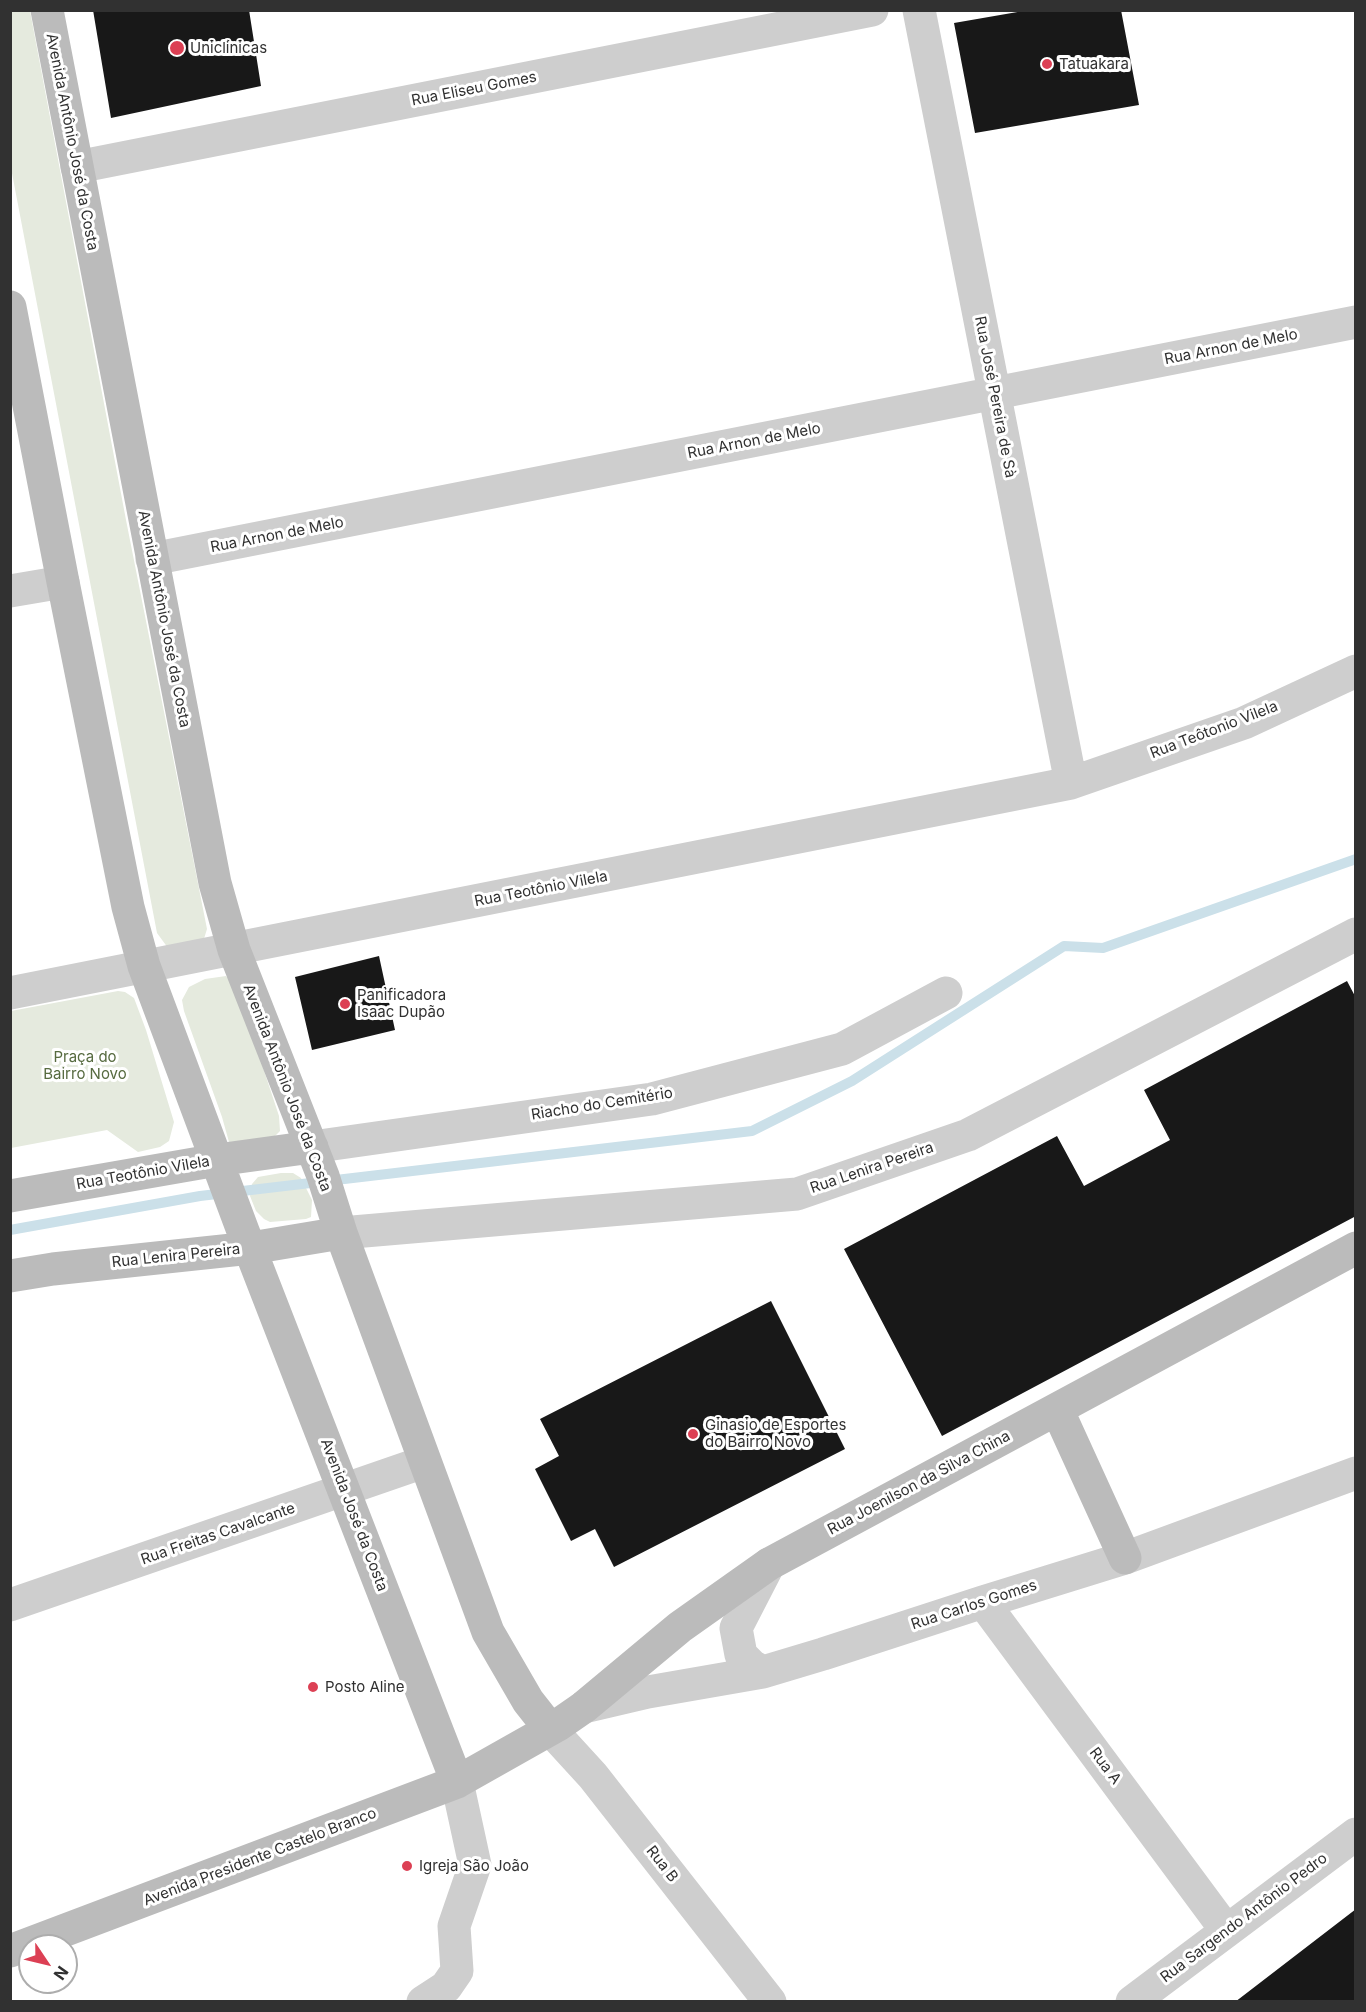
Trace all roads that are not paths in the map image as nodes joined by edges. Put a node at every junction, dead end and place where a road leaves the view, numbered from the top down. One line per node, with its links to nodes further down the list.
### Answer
1 (47, 10): 4 (main road, Avenida Antônio José da Costa)
2 (872, 10): 4 (street, Rua Eliseu Gomes)
3 (919, 10): 7 (street, Rua José Pereira de Sà)
4 (77, 167): 8 (main road, Avenida Antônio José da Costa)
5 (10, 307): 9 (main road)
6 (1356, 322): 7 (street, Rua Arnon de Melo)
7 (994, 393): 8 (street, Rua Arnon de Melo); 12 (street, Rua José Pereira de Sà)
8 (152, 559): 14 (main road, Avenida Antônio José da Costa)
9 (63, 582): 10 (street); 15 (main road)
10 (10, 591)
11 (1356, 671): 12 (street, Rua Teôtonio Vilela)
12 (1071, 783): 14 (street, Rua Teotônio Vilela)
13 (1356, 934): 21 (street, Rua Lenira Pereira)
14 (234, 950): 15 (street, Rua Teotônio Vilela); 18 (main road, Avenida Antônio José da Costa)
15 (144, 966): 16 (street, Rua Teotônio Vilela); 19 (main road)
16 (10, 993)
17 (946, 993): 18 (street, Riacho do Cemitério)
18 (317, 1161): 19 (main road, Rua Teotônio Vilela); 21 (main road, Avenida Antônio José da Costa)
19 (222, 1173): 20 (main road, Rua Teotônio Vilela); 22 (main road)
20 (10, 1196)
21 (338, 1223): 22 (main road, Rua Lenira Pereira); 26 (main road, Avenida Antônio José da Costa)
22 (247, 1239): 24 (main road, Rua Lenira Pereira); 28 (main road, Avenida José da Costa)
23 (1356, 1248): 25 (main road, Rua Joenilson da Silva China)
24 (10, 1276)
25 (1058, 1409): 29 (main road); 30 (main road, Rua Joenilson da Silva China)
26 (424, 1462): 28 (street, Rua Freitas Cavalcante); 35 (main road, Avenida Antônio José da Costa)
27 (1356, 1473): 29 (street, Rua Carlos Gomes)
28 (344, 1490): 32 (street, Rua Freitas Cavalcante); 37 (main road, Avenida José da Costa)
29 (1125, 1558): 31 (street, Rua Carlos Gomes)
30 (769, 1564): 33 (street); 34 (main road, Rua Joenilson da Silva China)
31 (983, 1602): 33 (street, Rua Carlos Gomes); 39 (street, Rua A)
32 (10, 1605)
33 (762, 1672): 34 (street, Rua Carlos Gomes)
34 (584, 1707): 35 (main road, Rua Joenilson da Silva China)
35 (550, 1729): 36 (main road, Rua Joenilson da Silva China); 42 (street, Rua B)
36 (506, 1755): 37 (main road, Avenida Presidente Castelo Branco)
37 (456, 1782): 40 (main road, Avenida Presidente Castelo Branco); 41 (street)
38 (1356, 1834): 39 (street, Rua Sargendo Antônio Pedro)
39 (1226, 1930): 43 (street, Rua Sargendo Antônio Pedro)
40 (10, 1952)
41 (423, 2001)
42 (770, 2001)
43 (1132, 2001)

